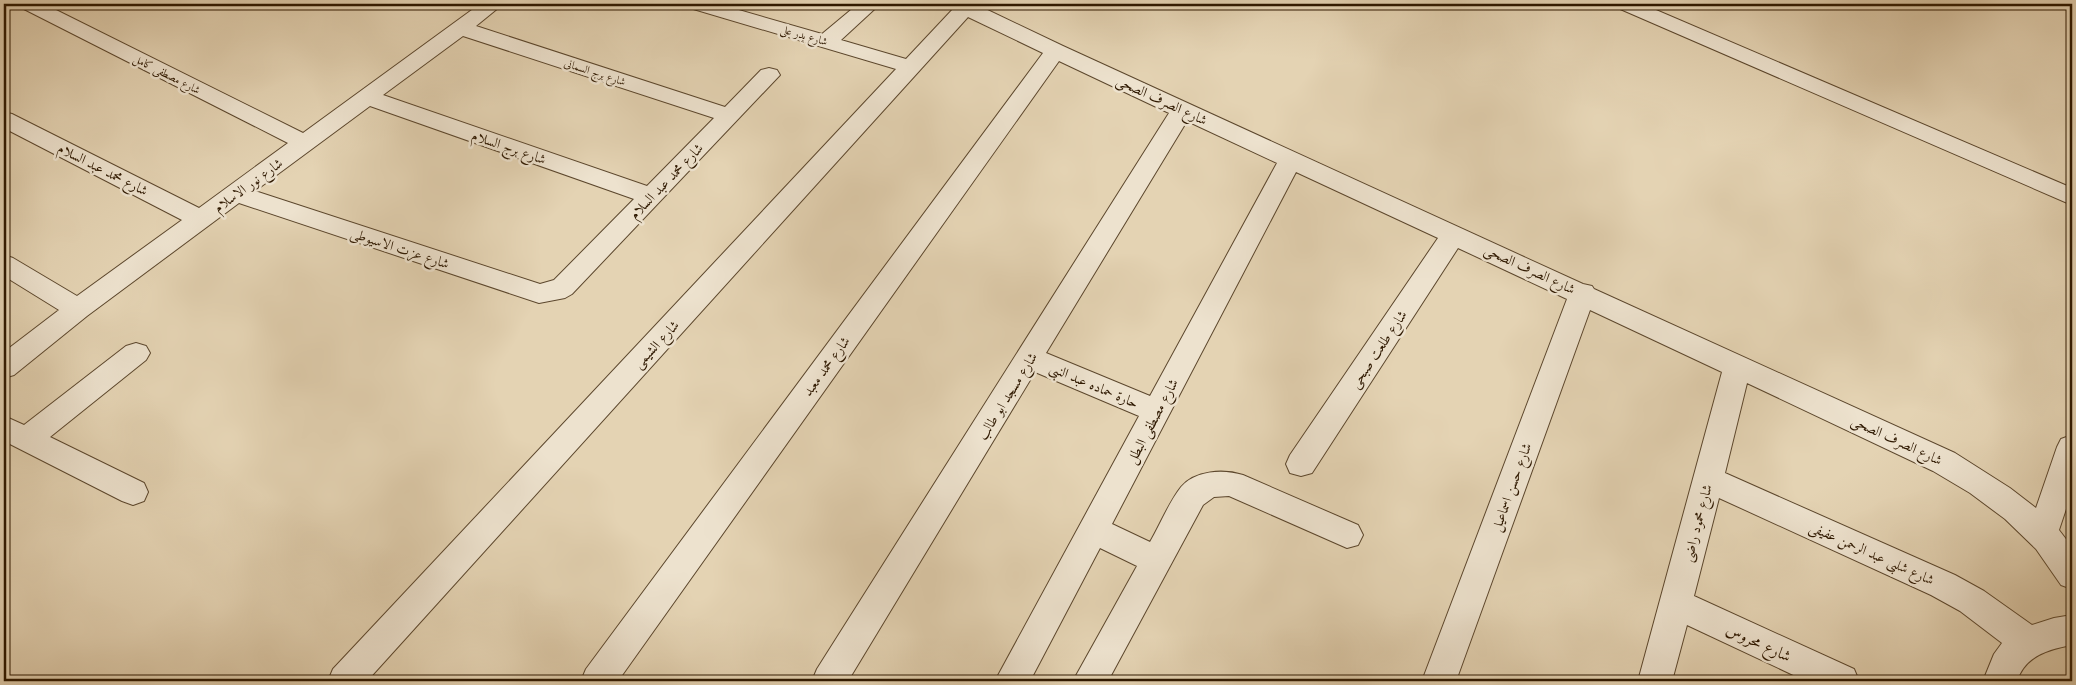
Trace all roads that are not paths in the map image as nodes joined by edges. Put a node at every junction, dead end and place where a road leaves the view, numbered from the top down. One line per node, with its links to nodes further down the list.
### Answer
1 (29, 4): 16 (street, شارع مصطفى كامل)
2 (493, 4): 7 (street, شارع نور الاسلام)
3 (698, 4): 8 (street, شارع بدر على)
4 (870, 4): 8 (street)
5 (1625, 4): 20 (street)
6 (962, 6): 9 (street, شارع الصرف الصحى); 10 (street, شارع الشيمى)
7 (460, 28): 12 (street, شارع نور الاسلام); 14 (street, شارع برج السمانى)
8 (826, 42): 10 (street, شارع بدر على)
9 (1055, 50): 13 (street, شارع الصرف الصحى); 46 (street, شارع محمد معبد)
10 (912, 67): 45 (street, شارع الشيمى)
11 (769, 75): 14 (street, شارع محمد عبد السلام)
12 (367, 97): 16 (street, شارع نور الاسلام); 19 (street, شارع برج السلام)
13 (1183, 110): 17 (street, شارع الصرف الصحى); 28 (street, شارع مسجد ابو طالب)
14 (730, 116): 19 (street, شارع محمد عبد السلام)
15 (4, 119): 21 (street, شارع محمد عبد السلام)
16 (304, 143): 18 (street, شارع نور الاسلام)
17 (1291, 159): 22 (street, شارع الصرف الصحى); 31 (street, شارع مصطفى البطل)
18 (236, 193): 21 (street, شارع نور الاسلام); 24 (street, شارع عزت الاسيوطى)
19 (652, 197): 24 (street, شارع محمد عبد السلام)
20 (2072, 198)
21 (201, 219): 26 (street, شارع نور الاسلام)
22 (1454, 234): 25 (street, شارع الصرف الصحى); 34 (street, شارع طلعت صبحى)
23 (4, 264): 26 (street)
24 (563, 287)
25 (1583, 293): 29 (street, شارع الصرف الصحى); 50 (street, شارع حسن اسماعيل)
26 (78, 310): 30 (street, شارع نور الاسلام)
27 (136, 353): 32 (street)
28 (1030, 358): 31 (street, حارة حماده عبد النبى); 47 (street, شارع مسجد ابو طالب)
29 (1738, 365): 35 (street, شارع محمود راضى); 38 (street, شارع الصرف الصحى)
30 (4, 367)
31 (1157, 411): 37 (street, شارع مصطفى البطل)
32 (15, 433): 36 (street)
33 (2072, 447): 38 (street)
34 (1301, 464)
35 (1708, 479): 42 (street, شارع محمود راضى); 44 (street, شارع شلبى عبد الرحمن عفيفى)
36 (133, 492)
37 (1093, 530): 40 (street); 48 (street, شارع مصطفى البطل)
38 (2042, 534): 41 (street, شارع الصرف الصحى)
39 (1347, 535): 40 (street)
40 (1157, 560): 49 (street)
41 (2072, 575)
42 (1675, 603): 51 (street, شارع محمود راضى); 52 (street, شارع محروس)
43 (2072, 630): 44 (street)
44 (2028, 642): 53 (street)
45 (345, 681)
46 (598, 681)
47 (829, 681)
48 (1012, 681)
49 (1090, 681)
50 (1439, 681)
51 (1655, 681)
52 (1842, 681)
53 (2000, 681)

